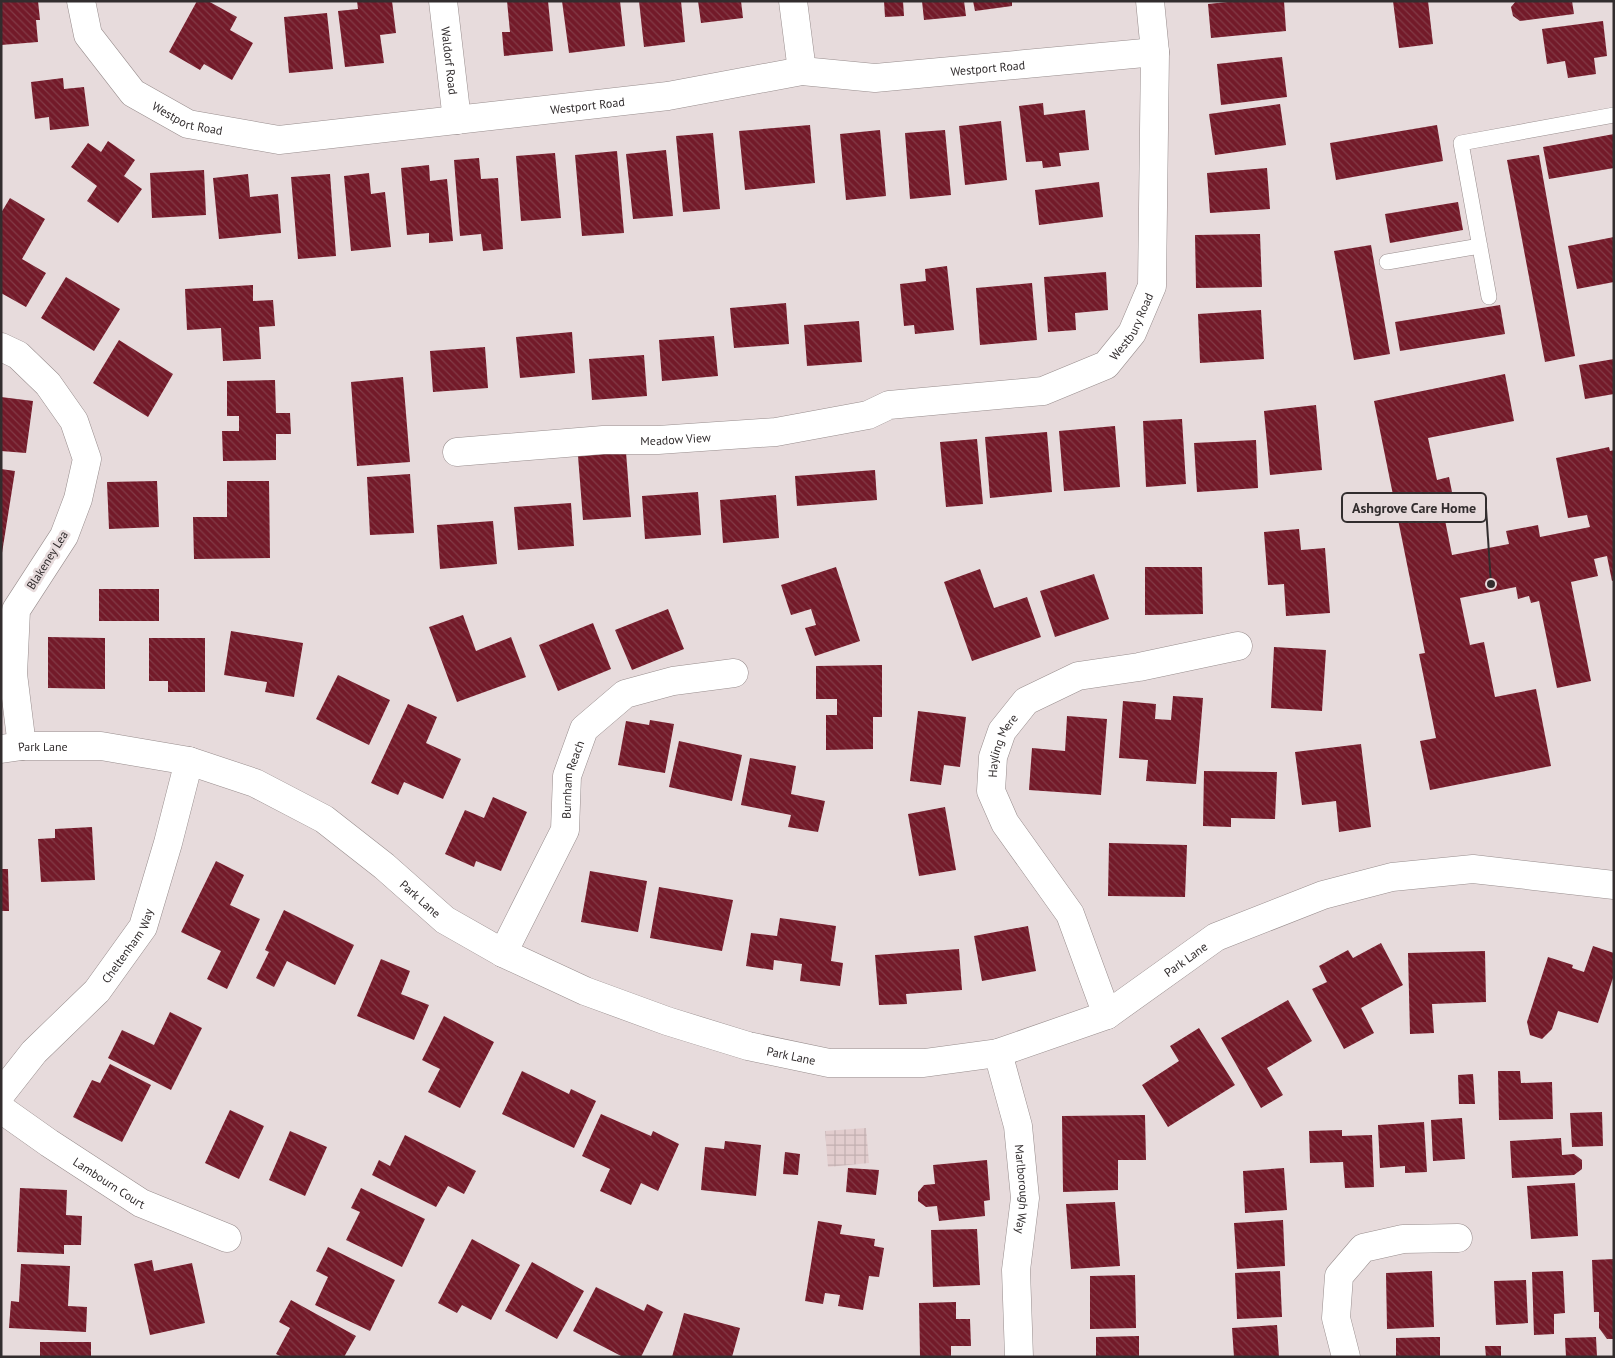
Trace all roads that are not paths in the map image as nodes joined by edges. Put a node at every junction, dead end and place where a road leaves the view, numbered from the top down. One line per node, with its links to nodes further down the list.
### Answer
1 (81, 1): 8 (street, Westport Road)
2 (443, 1): 8 (street, Waldorf Road)
3 (793, 1): 6 (street)
4 (1150, 1): 5 (street, Westbury Road)
5 (1155, 52): 6 (street, Westport Road); 13 (street, Westbury Road)
6 (802, 71): 8 (street, Westport Road)
7 (1614, 115): 9 (lane)
8 (457, 120)
9 (1480, 246): 10 (lane); 11 (lane)
10 (1387, 262)
11 (1489, 297)
12 (1, 347): 17 (street, Blakeney Lea)
13 (889, 405): 14 (street, Meadow View)
14 (457, 452)
15 (1238, 646): 21 (street, Hayling Mere)
16 (734, 673): 20 (street, Burnham Reach)
17 (12, 748): 18 (street, Park Lane)
18 (189, 761): 20 (street, Park Lane); 23 (street, Cheltenham Way)
19 (1614, 884): 21 (street, Park Lane)
20 (504, 953): 22 (street, Park Lane)
21 (1108, 1015): 22 (street, Park Lane)
22 (998, 1053): 27 (street, Marlborough Way)
23 (1, 1094)
24 (1, 1109): 25 (street, Lambourn Court)
25 (227, 1238)
26 (1458, 1238): 28 (street)
27 (1019, 1357)
28 (1346, 1357)

